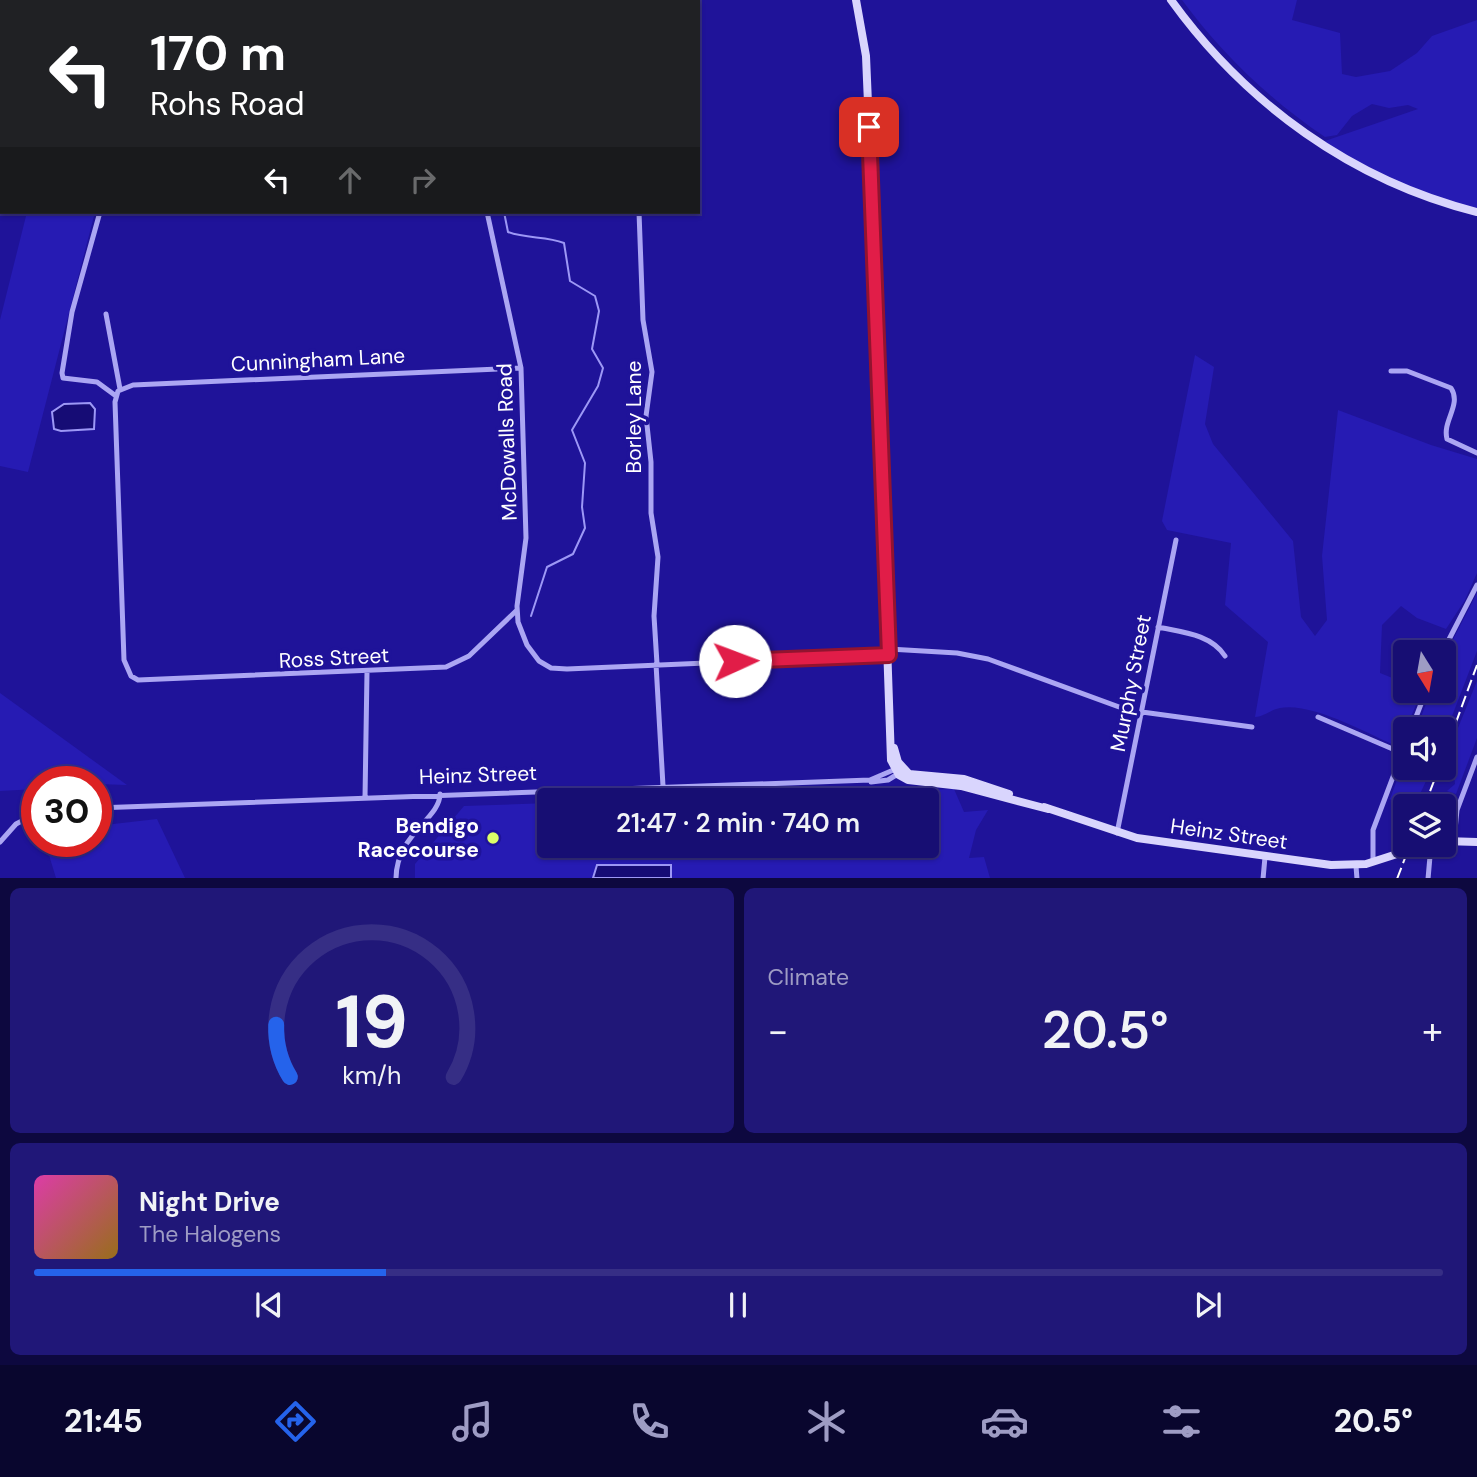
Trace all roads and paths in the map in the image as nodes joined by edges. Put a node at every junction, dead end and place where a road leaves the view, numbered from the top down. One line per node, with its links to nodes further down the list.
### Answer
1 (856, 0): 17 (street)
2 (1171, 0): 3 (street)
3 (1477, 212)
4 (99, 214): 10 (street)
5 (487, 214): 8 (street, McDowalls Road)
6 (639, 214): 19 (street, Borley Lane)
7 (106, 314): 10 (street)
8 (521, 368): 10 (street, Cunningham Lane); 14 (street, McDowalls Road)
9 (1391, 372): 11 (street)
10 (118, 392): 20 (street, Ross Street)
11 (1477, 453)
12 (1176, 540): 15 (street, Murphy Street)
13 (1477, 585): 16 (street)
14 (517, 610): 19 (street, McDowalls Road); 20 (street, Ross Street)
15 (1158, 627): 18 (street); 21 (street, Murphy Street)
16 (1449, 640)
17 (889, 652): 19 (street); 21 (street); 26 (street)
18 (1225, 656)
19 (657, 664): 28 (street, Borley Lane)
20 (367, 672): 30 (street)
21 (1141, 713): 23 (street); 34 (street, Murphy Street)
22 (1318, 717): 24 (street)
23 (1252, 727)
24 (1393, 749)
25 (1477, 757): 32 (street)
26 (899, 770): 28 (street, Heinz Street); 34 (street, Heinz Street)
27 (1393, 777): 41 (street)
28 (663, 786): 29 (street, Heinz Street)
29 (440, 794): 30 (street, Heinz Street); 43 (street)
30 (365, 798): 31 (street, Heinz Street)
31 (112, 807)
32 (1456, 820)
33 (21, 821): 36 (street)
34 (1117, 833): 39 (street, Heinz Street)
35 (1456, 840): 37 (street)
36 (0, 842)
37 (1477, 842)
38 (1393, 856): 41 (street, Heinz Street)
39 (1265, 857): 42 (street, Heinz Street); 44 (street)
40 (1429, 857): 46 (street)
41 (1373, 862): 42 (street, Heinz Street)
42 (1356, 866): 45 (street)
43 (396, 878)
44 (1263, 878)
45 (1357, 878)
46 (1428, 878)

